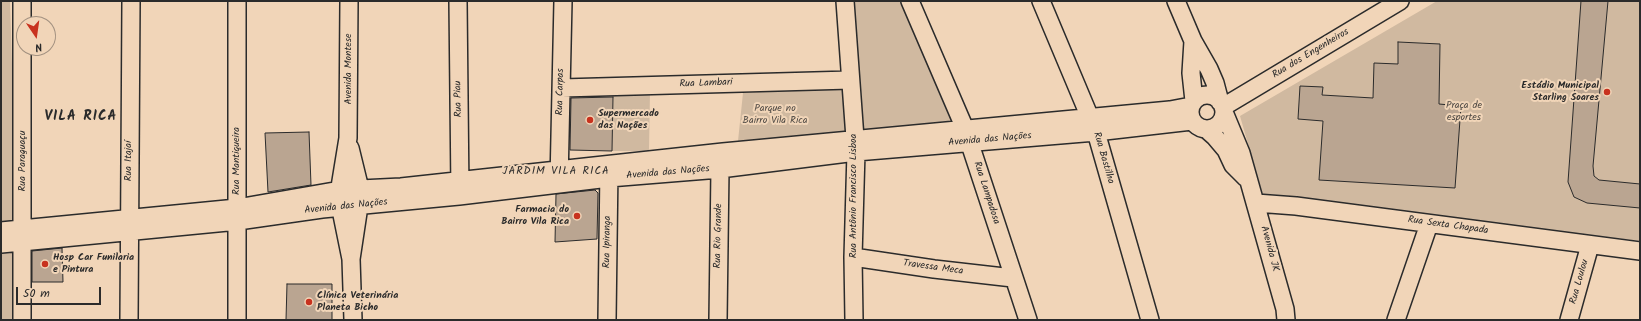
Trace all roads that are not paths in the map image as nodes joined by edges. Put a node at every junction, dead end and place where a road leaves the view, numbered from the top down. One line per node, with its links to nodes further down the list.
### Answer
1 (22, 1): 36 (street, Rua Paraguaçu)
2 (131, 1): 34 (street, Rua Itajaí)
3 (237, 1): 32 (street, Rua Mantiqueira)
4 (349, 1): 19 (street, Avenida Montese)
5 (458, 1): 27 (street, Rua Piau)
6 (563, 1): 14 (street, Rua Carpas)
7 (845, 1): 13 (street, Rua Antônio Francisco Lisboa)
8 (910, 1): 18 (street, Rua Lampadosa)
9 (1041, 1): 17 (street, Rua Bastilha)
10 (1176, 1): 12 (street, Avenida JK)
11 (1398, 2): 15 (street, Rua dos Engenheiros)
12 (1193, 41): 15 (street, Avenida JK); 16 (street, Avenida JK)
13 (850, 80): 14 (street, Rua Lambari); 20 (street, Rua Antônio Francisco Lisboa)
14 (562, 88): 24 (street, Rua Carpas)
15 (1222, 107): 16 (street); 16 (street, Avenida das Nações); 25 (street, Avenida JK)
16 (1196, 114): 17 (street, Avenida das Nações); 25 (street, Avenida JK)
17 (1093, 124): 18 (street, Avenida das Nações); 51 (street, Rua Bastilha)
18 (967, 135): 20 (street, Avenida das Nações); 42 (street, Rua Lampadosa)
19 (348, 138): 26 (street, Avenida Montese); 28 (street, Avenida Montese)
20 (855, 146): 21 (street, Avenida das Nações); 22 (street, Avenida das Nações); 40 (street, Rua Antônio Francisco Lisboa)
21 (723, 152): 22 (street, Rua Rio Grande); 23 (street, Avenida das Nações)
22 (720, 168): 23 (street, Avenida das Nações); 48 (street, Rua Rio Grande)
23 (609, 171): 24 (street, Avenida das Nações); 47 (street, Rua Ipiranga)
24 (559, 176): 27 (street, Avenida das Nações)
25 (1248, 180): 29 (street, Avenida JK)
26 (360, 189): 27 (street, Avenida das Nações); 28 (street, Avenida das Nações); 30 (street, Avenida Montese)
27 (460, 189): 30 (street, Avenida das Nações)
28 (340, 190): 31 (street, Avenida Montese); 32 (street, Avenida das Nações)
29 (1256, 203): 33 (street, Rua Sexta Chapada); 52 (street, Avenida JK)
30 (359, 206): 31 (street, Avenida das Nações); 41 (street, Avenida Montese)
31 (340, 208): 32 (street, Avenida das Nações); 41 (street, Avenida Montese)
32 (238, 215): 34 (street, Avenida das Nações); 45 (street, Rua Mantiqueira)
33 (1429, 224): 38 (street, Rua Sexta Chapada); 53 (street)
34 (129, 225): 36 (street, Avenida das Nações); 44 (street, Rua Itajaí)
35 (1, 231): 36 (street, Avenida das Nações)
36 (22, 236): 37 (street, Avenida das Nações); 43 (street, Rua Paraguaçu)
37 (1, 244)
38 (1590, 245): 39 (street, Rua Sexta Chapada); 54 (street, Rua Loulou)
39 (1640, 251)
40 (853, 257): 42 (street, Travessa Meca); 49 (street, Rua Antônio Francisco Lisboa)
41 (351, 260): 46 (street, Avenida Montese)
42 (1014, 278): 50 (street, Rua Lampadosa)
43 (22, 320)
44 (129, 320)
45 (237, 320)
46 (353, 320)
47 (607, 320)
48 (718, 320)
49 (854, 320)
50 (1028, 320)
51 (1150, 320)
52 (1286, 320)
53 (1396, 320)
54 (1569, 320)

